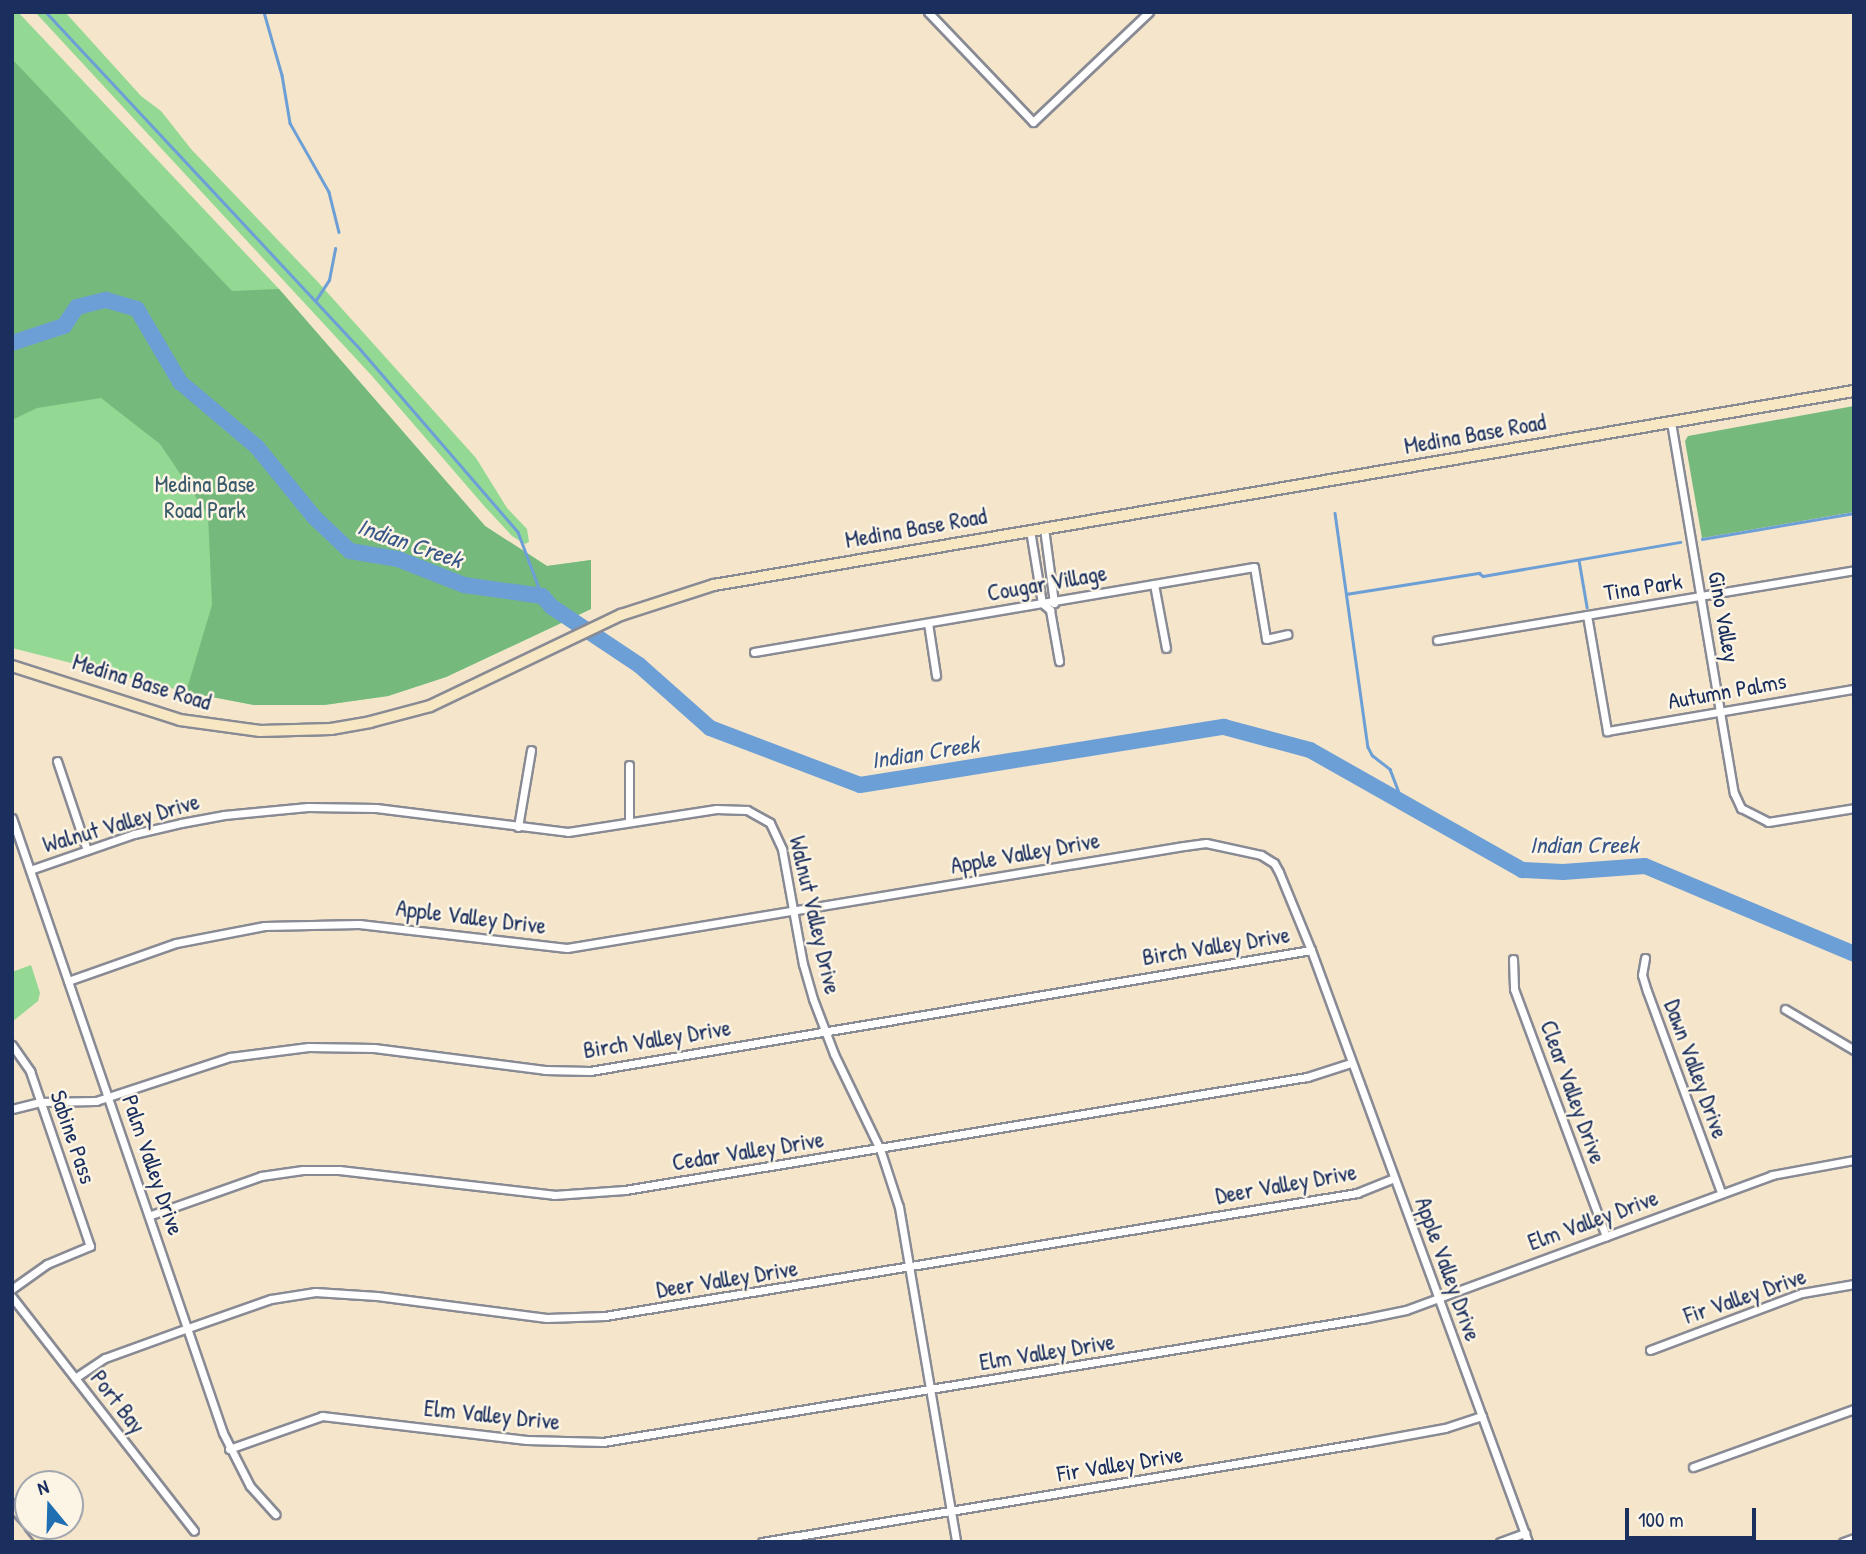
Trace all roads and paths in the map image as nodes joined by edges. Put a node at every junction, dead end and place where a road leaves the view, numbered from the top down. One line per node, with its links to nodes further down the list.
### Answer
1 (928, 12): 2 (street)
2 (1149, 12)
3 (1854, 391): 4 (street, Medina Base Road)
4 (1671, 422): 5 (street, Medina Base Road); 9 (street, Gino Valley)
5 (1044, 528): 6 (street, Medina Base Road); 10 (street)
6 (1030, 530): 11 (street); 20 (street, Medina Base Road)
7 (1854, 570): 9 (street, Tina Park)
8 (1154, 584): 10 (street, Cougar Village); 15 (street, Cougar Village); 17 (street)
9 (1701, 597): 13 (street, Tina Park); 23 (street, Gino Valley)
10 (1055, 601): 11 (street, Cougar Village); 12 (street)
11 (1042, 603): 12 (street); 14 (street, Cougar Village)
12 (1050, 610): 19 (street)
13 (1587, 615): 16 (street, Tina Park); 23 (street, Autumn Palms)
14 (928, 623): 18 (street, Cougar Village); 21 (street)
15 (1287, 634)
16 (1437, 640)
17 (1166, 649)
18 (754, 652)
19 (1059, 661)
20 (12, 666)
21 (936, 675)
22 (1854, 689): 23 (street, Autumn Palms)
23 (1720, 711): 27 (street, Gino Valley)
24 (531, 750): 30 (street)
25 (57, 761): 31 (street)
26 (629, 765): 29 (street)
27 (1854, 808)
28 (12, 818): 32 (street, Palm Valley Drive)
29 (629, 822): 30 (street, Walnut Valley Drive); 33 (street, Walnut Valley Drive)
30 (519, 827): 31 (street, Walnut Valley Drive)
31 (87, 850): 32 (street, Walnut Valley Drive)
32 (30, 870): 37 (street, Palm Valley Drive)
33 (793, 912): 34 (street, Apple Valley Drive); 37 (street, Apple Valley Drive); 39 (street, Walnut Valley Drive)
34 (1311, 950): 39 (street, Birch Valley Drive); 42 (street, Apple Valley Drive)
35 (1645, 958): 49 (street, Dawn Valley Drive)
36 (1513, 959): 51 (street, Clear Valley Drive)
37 (68, 981): 43 (street, Palm Valley Drive)
38 (1785, 1009): 41 (street)
39 (825, 1032): 43 (street, Birch Valley Drive); 46 (street, Walnut Valley Drive)
40 (12, 1045): 44 (street, Sabine Pass)
41 (1854, 1050)
42 (1351, 1063): 46 (street, Cedar Valley Drive); 48 (street, Apple Valley Drive)
43 (110, 1098): 44 (street, Birch Valley Drive); 50 (street, Palm Valley Drive)
44 (40, 1102): 45 (street, Birch Valley Drive); 54 (street, Sabine Pass)
45 (12, 1109)
46 (880, 1149): 50 (street, Cedar Valley Drive); 52 (street, Walnut Valley Drive)
47 (1853, 1163): 49 (street, Elm Valley Drive)
48 (1394, 1178): 52 (street, Deer Valley Drive); 56 (street, Apple Valley Drive)
49 (1721, 1192): 51 (street, Elm Valley Drive)
50 (151, 1215): 57 (street, Palm Valley Drive)
51 (1606, 1236): 56 (street, Elm Valley Drive)
52 (911, 1268): 57 (street, Deer Valley Drive); 60 (street, Walnut Valley Drive)
53 (1854, 1284): 58 (street, Fir Valley Drive)
54 (12, 1289)
55 (12, 1297): 59 (street, Port Bay)
56 (1438, 1298): 60 (street, Elm Valley Drive); 62 (street, Apple Valley Drive)
57 (188, 1328): 59 (street, Deer Valley Drive); 63 (street, Palm Valley Drive)
58 (1650, 1350)
59 (75, 1378): 67 (street, Port Bay)
60 (932, 1391): 63 (street, Elm Valley Drive); 65 (street, Walnut Valley Drive)
61 (1854, 1409): 64 (street)
62 (1482, 1416): 65 (street, Fir Valley Drive); 68 (street, Apple Valley Drive)
63 (229, 1449): 66 (street, Palm Valley Drive)
64 (1693, 1467)
65 (951, 1510): 70 (street, Fir Valley Drive); 71 (street, Walnut Valley Drive)
66 (275, 1514)
67 (194, 1531)
68 (1525, 1533): 72 (street); 73 (street, Apple Valley Drive)
69 (1854, 1538): 74 (street)
70 (762, 1542)
71 (956, 1542)
72 (1500, 1542)
73 (1528, 1542)
74 (1843, 1542)

